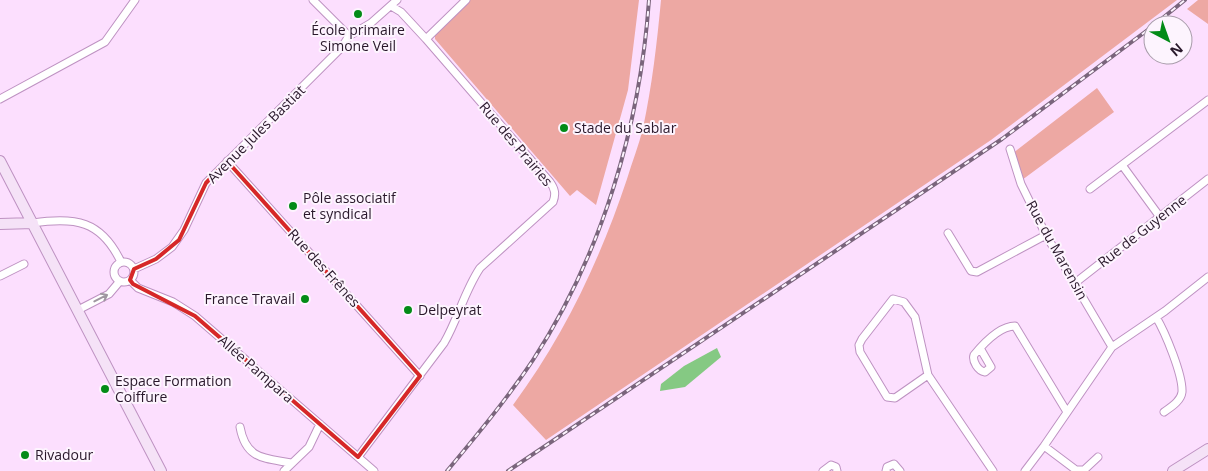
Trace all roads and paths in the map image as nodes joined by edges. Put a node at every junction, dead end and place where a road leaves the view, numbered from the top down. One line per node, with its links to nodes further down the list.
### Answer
1 (135, 0): 8 (street)
2 (313, 0): 6 (street)
3 (397, 0): 5 (street)
4 (466, 0): 7 (street)
5 (391, 6): 6 (street); 7 (street, Rue des Prairies)
6 (348, 36): 12 (street, Avenue Jules Bastiat)
7 (426, 39): 34 (street, Rue des Prairies)
8 (0, 98)
9 (1208, 100): 13 (street)
10 (1010, 149): 20 (street, Rue du Marensin)
11 (0, 161): 17 (main road)
12 (228, 161): 23 (street, Avenue Jules Bastiat); 34 (street, Rue des Frênes)
13 (1122, 165): 15 (street); 16 (street)
14 (1208, 179): 16 (street, Rue de Guyenne)
15 (1090, 189)
16 (1160, 217): 28 (street, Rue de Guyenne)
17 (33, 223): 18 (main road); 21 (street); 29 (main road)
18 (0, 224)
19 (948, 233): 20 (street)
20 (1046, 235): 28 (street, Rue du Marensin)
21 (121, 262): 23 (street); 27 (street)
22 (24, 264): 24 (street)
23 (134, 269): 26 (street)
24 (0, 276)
25 (1208, 277): 30 (street)
26 (130, 280): 27 (street); 37 (street, Allée Pampara)
27 (120, 281): 29 (street, one-way to 27)
28 (1075, 283): 31 (street, Rue du Marensin)
29 (78, 310): 44 (main road)
30 (1156, 317): 31 (street); 36 (street)
31 (1112, 347): 35 (street)
32 (980, 348): 35 (street)
33 (928, 375): 33 (street); 51 (street)
34 (420, 376): 41 (street, Rue des Prairies)
35 (1067, 412): 39 (street)
36 (1164, 412)
37 (320, 424): 41 (street, Allée Pampara); 43 (street)
38 (240, 427): 43 (street)
39 (1044, 446): 42 (street); 52 (street)
40 (1208, 449): 53 (main road)
41 (358, 457): 46 (street, Allée Pampara)
42 (1098, 457)
43 (291, 463): 45 (street)
44 (161, 471)
45 (284, 471)
46 (374, 471)
47 (823, 471): 48 (street)
48 (837, 471)
49 (886, 471): 50 (street)
50 (900, 471)
51 (993, 471)
52 (1024, 471)
53 (1173, 471)

